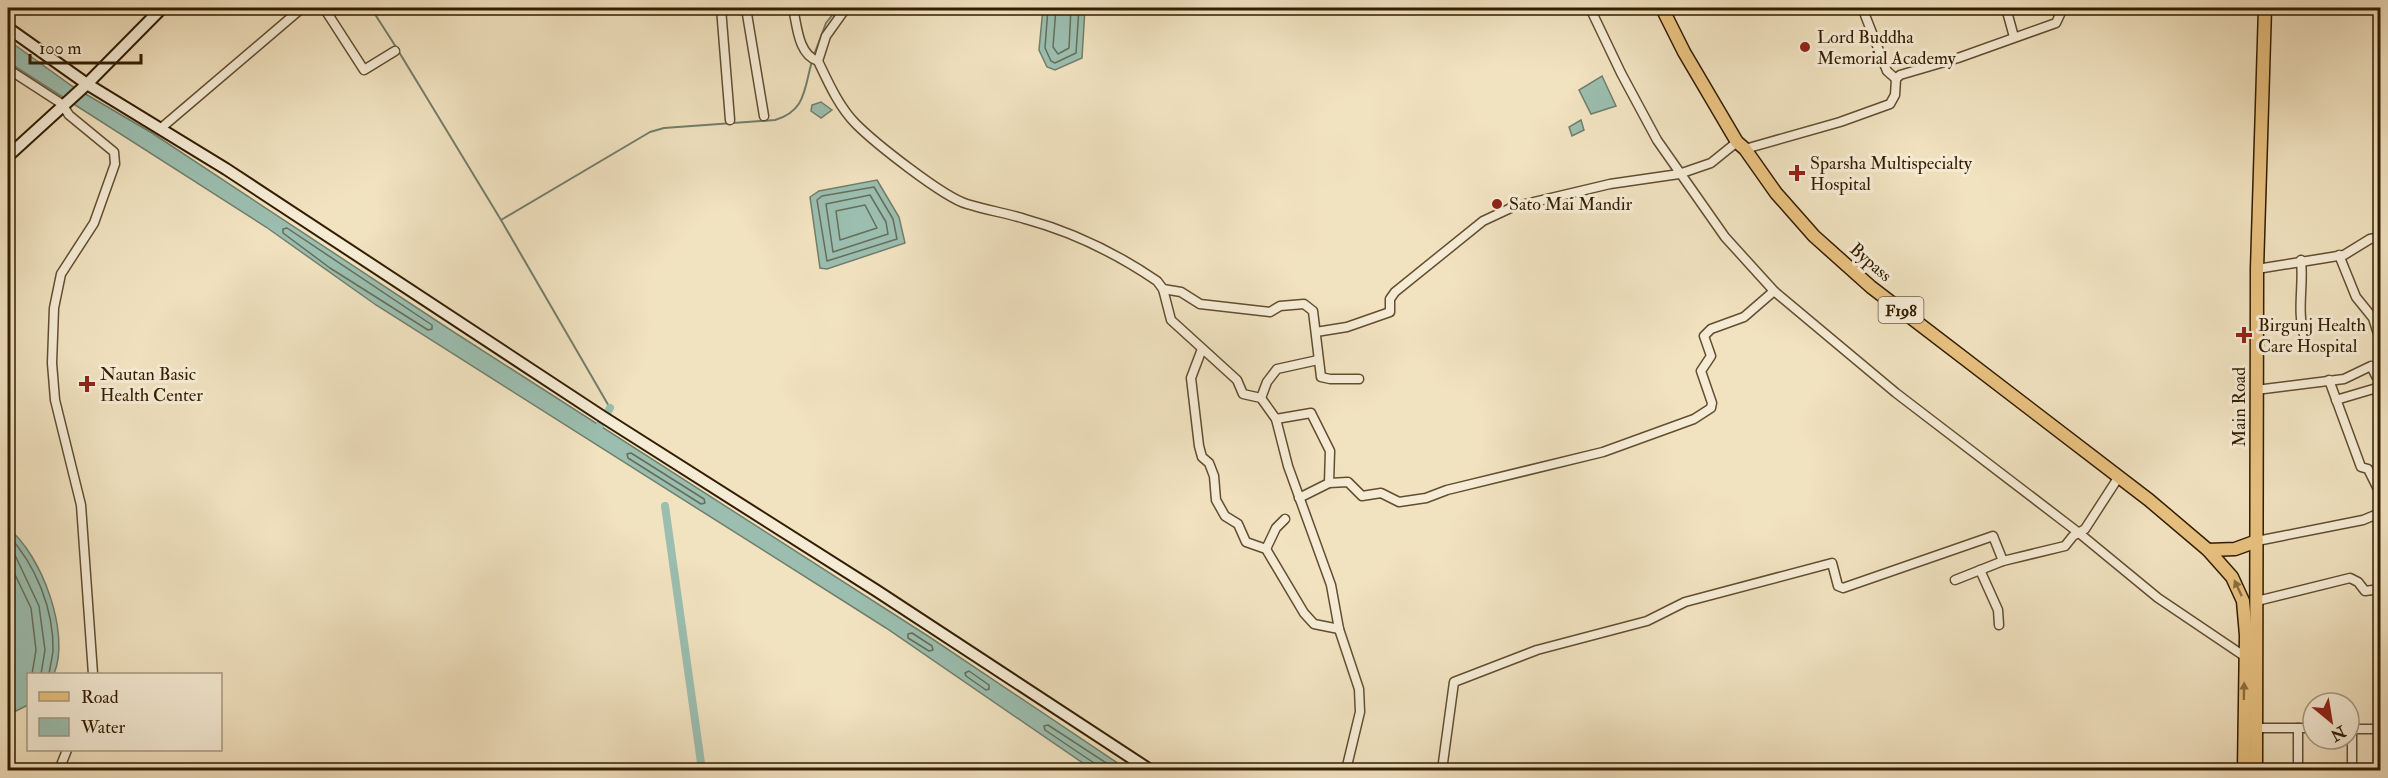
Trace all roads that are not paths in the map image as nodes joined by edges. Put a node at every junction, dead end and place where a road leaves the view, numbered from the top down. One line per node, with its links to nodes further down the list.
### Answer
1 (162, 8): 20 (main road)
2 (302, 8): 24 (street)
3 (324, 8): 16 (street)
4 (721, 8): 23 (street)
5 (746, 8): 22 (street)
6 (793, 8): 17 (street)
7 (846, 8): 17 (street)
8 (1590, 8): 27 (street)
9 (1662, 8): 25 (main road, Bypass / F198)
10 (2006, 8): 15 (street)
11 (2063, 8): 15 (street)
12 (2265, 8): 31 (main road, Main Road)
13 (1865, 15): 19 (street)
14 (8, 28): 20 (main road)
15 (2014, 37): 19 (street)
16 (395, 51)
17 (814, 60): 32 (street)
18 (8, 69): 21 (street)
19 (1896, 79): 25 (street)
20 (83, 87): 21 (main road); 24 (main road)
21 (62, 104): 26 (main road); 65 (street)
22 (764, 116)
23 (730, 120)
24 (160, 129): 74 (main road)
25 (1741, 146): 27 (street); 47 (main road, Bypass / F198)
26 (8, 156)
27 (1679, 174): 33 (street); 34 (street)
28 (2380, 237): 29 (street)
29 (2339, 255): 30 (street); 36 (street)
30 (2301, 260): 31 (street); 35 (street)
31 (2257, 269): 43 (main road, Main Road)
32 (1163, 289): 34 (street); 37 (street)
33 (1774, 291): 48 (street); 53 (street)
34 (1316, 332): 38 (street)
35 (2305, 338)
36 (2380, 340)
37 (1202, 349): 44 (street); 55 (street)
38 (1318, 360): 40 (street); 44 (street)
39 (2378, 375): 41 (street); 42 (street)
40 (1359, 379)
41 (2329, 380): 43 (street); 45 (street)
42 (2380, 387): 45 (street)
43 (2256, 390): 54 (main road, Main Road)
44 (1261, 398): 46 (street)
45 (2336, 400): 49 (street)
46 (1276, 419): 48 (street); 50 (street)
47 (2118, 478): 53 (street); 56 (main road, Bypass / F198)
48 (1329, 483): 50 (street)
49 (2380, 493)
50 (1299, 498): 63 (street)
51 (2380, 513): 54 (street)
52 (1285, 519): 55 (street)
53 (2079, 533): 57 (street); 64 (street)
54 (2257, 541): 56 (main road); 61 (main road, Main Road)
55 (1266, 549): 63 (street)
56 (2208, 550): 64 (main road, Bypass / F198, one-way to 56)
57 (2003, 561): 58 (street); 76 (street)
58 (1980, 570): 59 (street); 62 (street)
59 (1955, 580)
60 (2380, 589): 61 (street)
61 (2258, 601): 66 (main road, Main Road)
62 (1999, 625)
63 (1339, 629): 75 (street)
64 (2244, 656): 68 (main road, one-way to 64)
65 (93, 673)
66 (2257, 728): 67 (street); 68 (street); 78 (main road, Main Road)
67 (2298, 728): 79 (street)
68 (2243, 729): 77 (main road)
69 (2361, 729): 70 (street)
70 (2380, 729)
71 (67, 751): 73 (street)
72 (2352, 751): 80 (street)
73 (59, 771)
74 (1150, 771)
75 (1346, 771)
76 (1442, 771)
77 (2244, 771)
78 (2256, 771)
79 (2298, 771)
80 (2352, 771)

